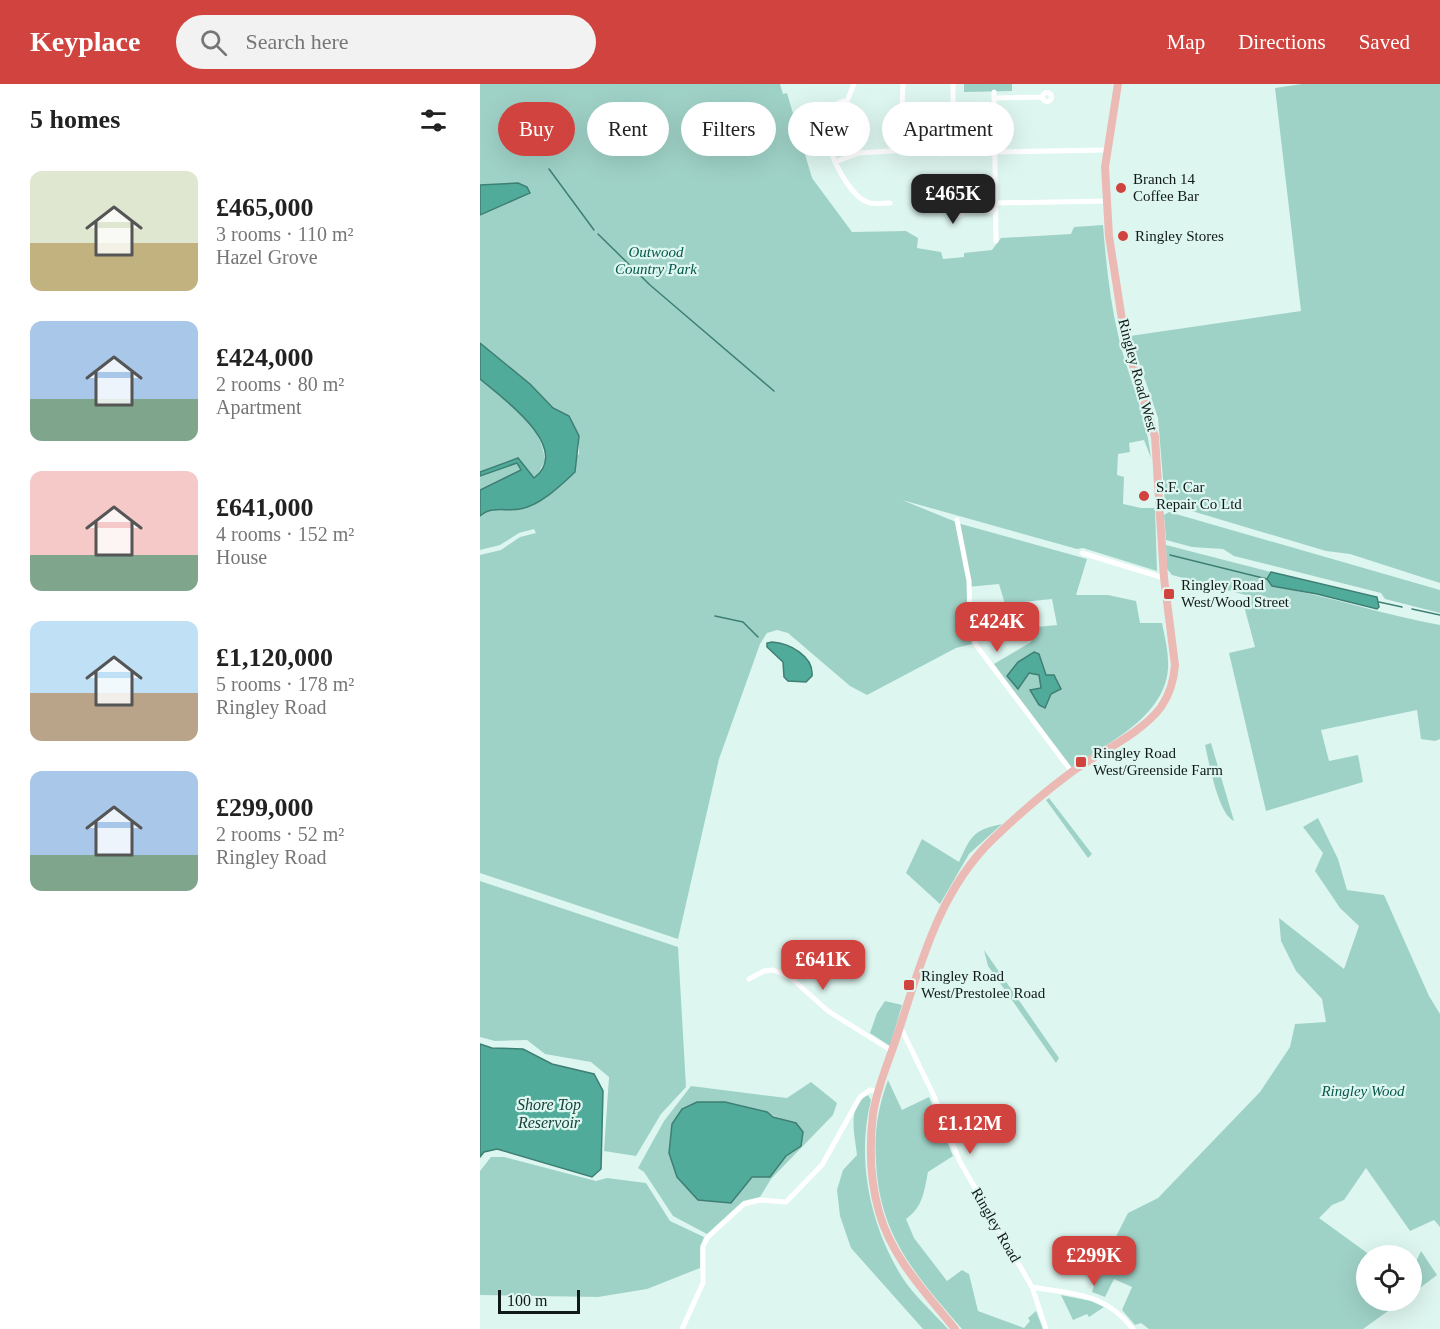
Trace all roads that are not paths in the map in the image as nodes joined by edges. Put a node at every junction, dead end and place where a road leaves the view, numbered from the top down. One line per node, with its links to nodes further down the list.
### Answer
1 (854, 84): 8 (street)
2 (903, 84): 9 (street)
3 (953, 84): 5 (street)
4 (1118, 84): 12 (main road, Ringley Road West)
5 (953, 94): 6 (street); 10 (street)
6 (960, 94)
7 (1042, 97): 11 (street)
8 (849, 102)
9 (902, 102)
10 (953, 102)
11 (994, 102)
12 (1107, 150): 14 (street); 16 (main road, Ringley Road West)
13 (882, 151): 17 (street)
14 (1014, 152)
15 (995, 156): 18 (street)
16 (1106, 201): 18 (street); 24 (main road, Ringley Road West)
17 (890, 203)
18 (996, 203): 20 (street)
19 (963, 211): 20 (street)
20 (996, 211): 21 (street)
21 (996, 241)
22 (957, 520): 25 (street)
23 (1082, 553): 24 (street)
24 (1164, 578): 25 (main road, Ringley Road West)
25 (1072, 772): 27 (main road, Ringley Road West)
26 (749, 979): 28 (street)
27 (900, 1026): 28 (main road, Ringley Road West); 30 (street, Ringley Road)
28 (892, 1051): 29 (main road, Ringley Road West)
29 (878, 1091): 31 (street); 32 (main road, Ringley Road West)
30 (1032, 1287): 33 (street, Ringley Road); 34 (street)
31 (682, 1329)
32 (955, 1329)
33 (1046, 1329)
34 (1132, 1329)

